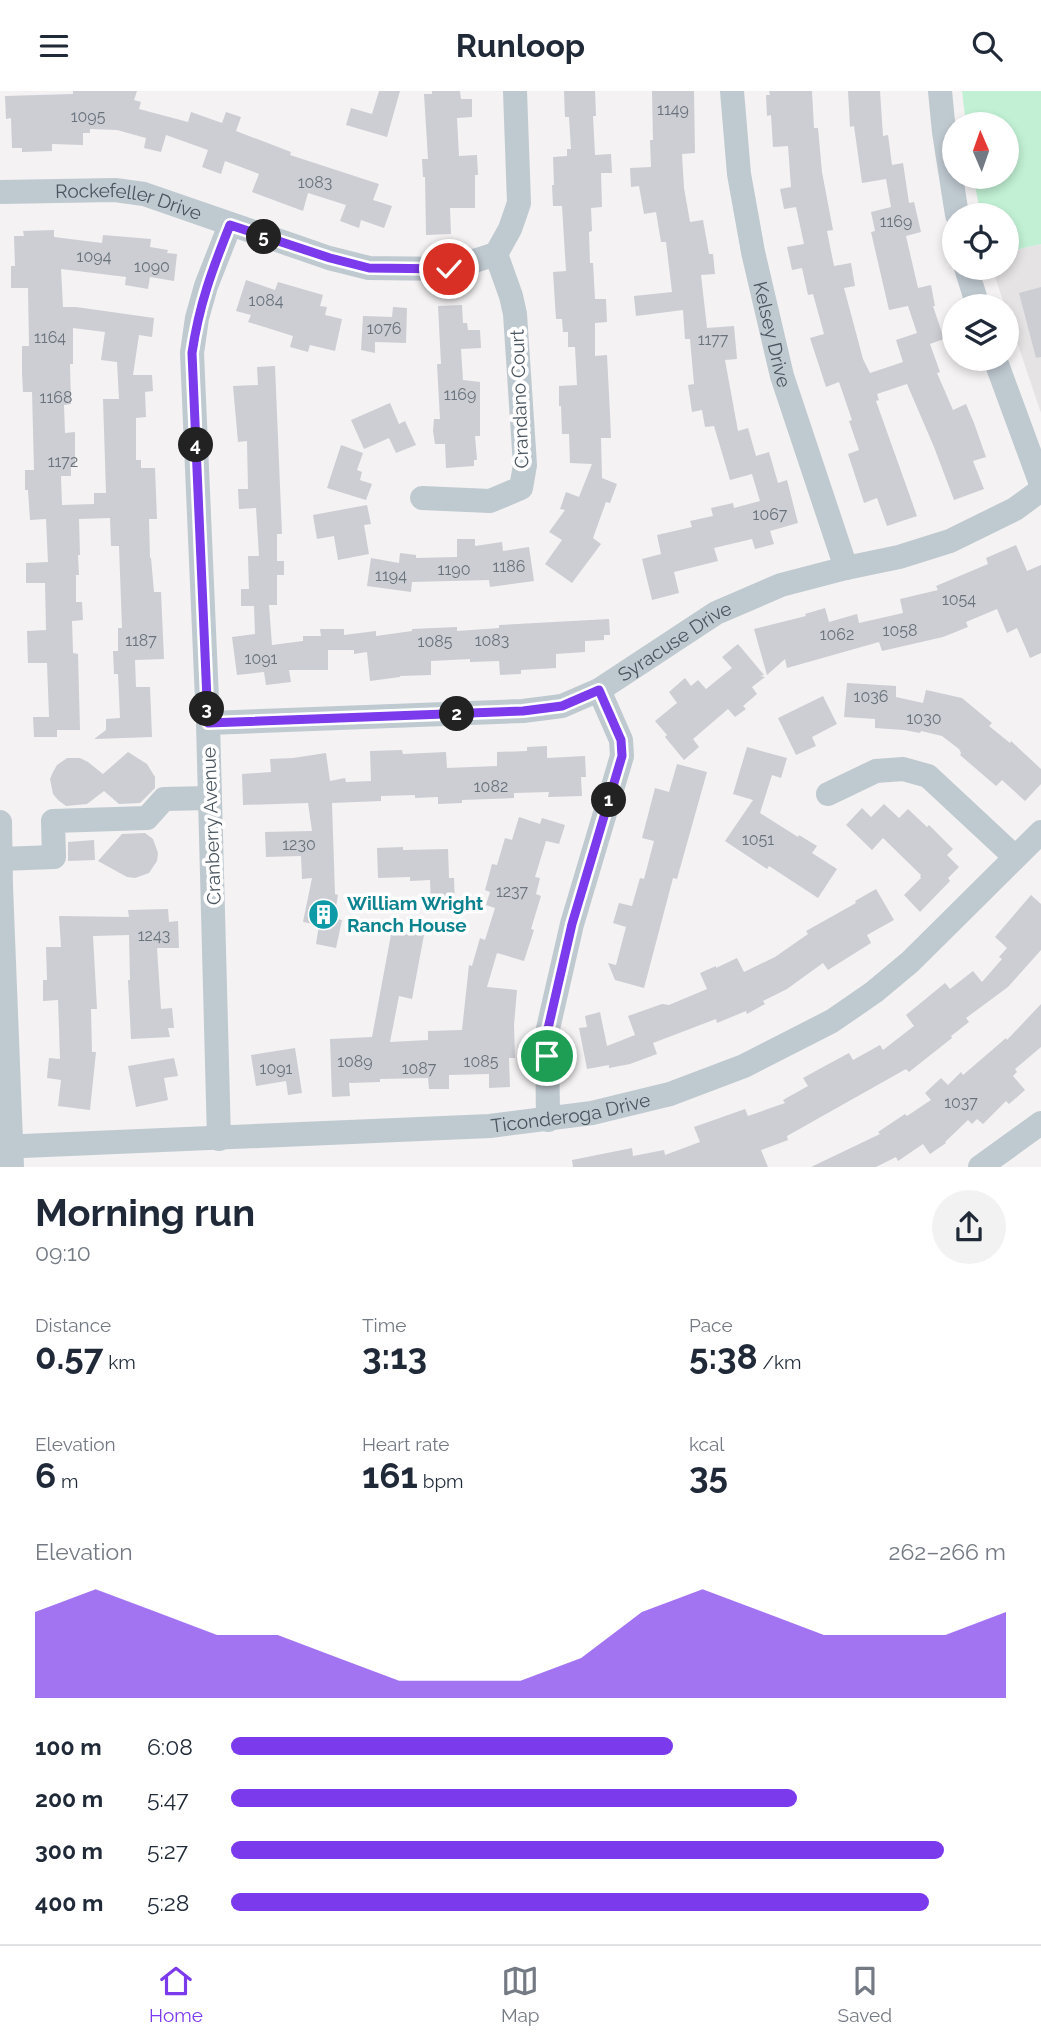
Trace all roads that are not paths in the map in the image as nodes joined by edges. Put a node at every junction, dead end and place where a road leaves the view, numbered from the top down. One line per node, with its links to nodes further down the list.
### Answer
1 (515, 91): 7 (street)
2 (732, 91): 12 (street, Kelsey Drive)
3 (940, 91): 5 (street)
4 (0, 192): 6 (street, Rockefeller Drive)
5 (955, 203)
6 (230, 225): 7 (street, Rockefeller Drive); 14 (street, Cranberry Avenue)
7 (496, 254): 11 (street, Crandano Court)
8 (999, 371): 9 (street)
9 (1041, 484)
10 (1041, 490): 12 (street, Syracuse Drive)
11 (422, 498)
12 (846, 568): 13 (street, Syracuse Drive)
13 (599, 690): 14 (street, Syracuse Drive); 22 (street)
14 (208, 723): 16 (street, Cranberry Avenue)
15 (828, 794): 19 (street)
16 (210, 798): 20 (street); 24 (street, Cranberry Avenue)
17 (0, 822): 20 (street)
18 (1041, 832): 19 (street, Ticonderoga Drive)
19 (1015, 857): 22 (street, Ticonderoga Drive)
20 (1, 859): 21 (street)
21 (0, 885): 25 (street)
22 (548, 1120): 24 (street, Ticonderoga Drive)
23 (1041, 1123): 26 (street)
24 (219, 1139): 25 (street, Ticonderoga Drive)
25 (8, 1153)
26 (980, 1167)

